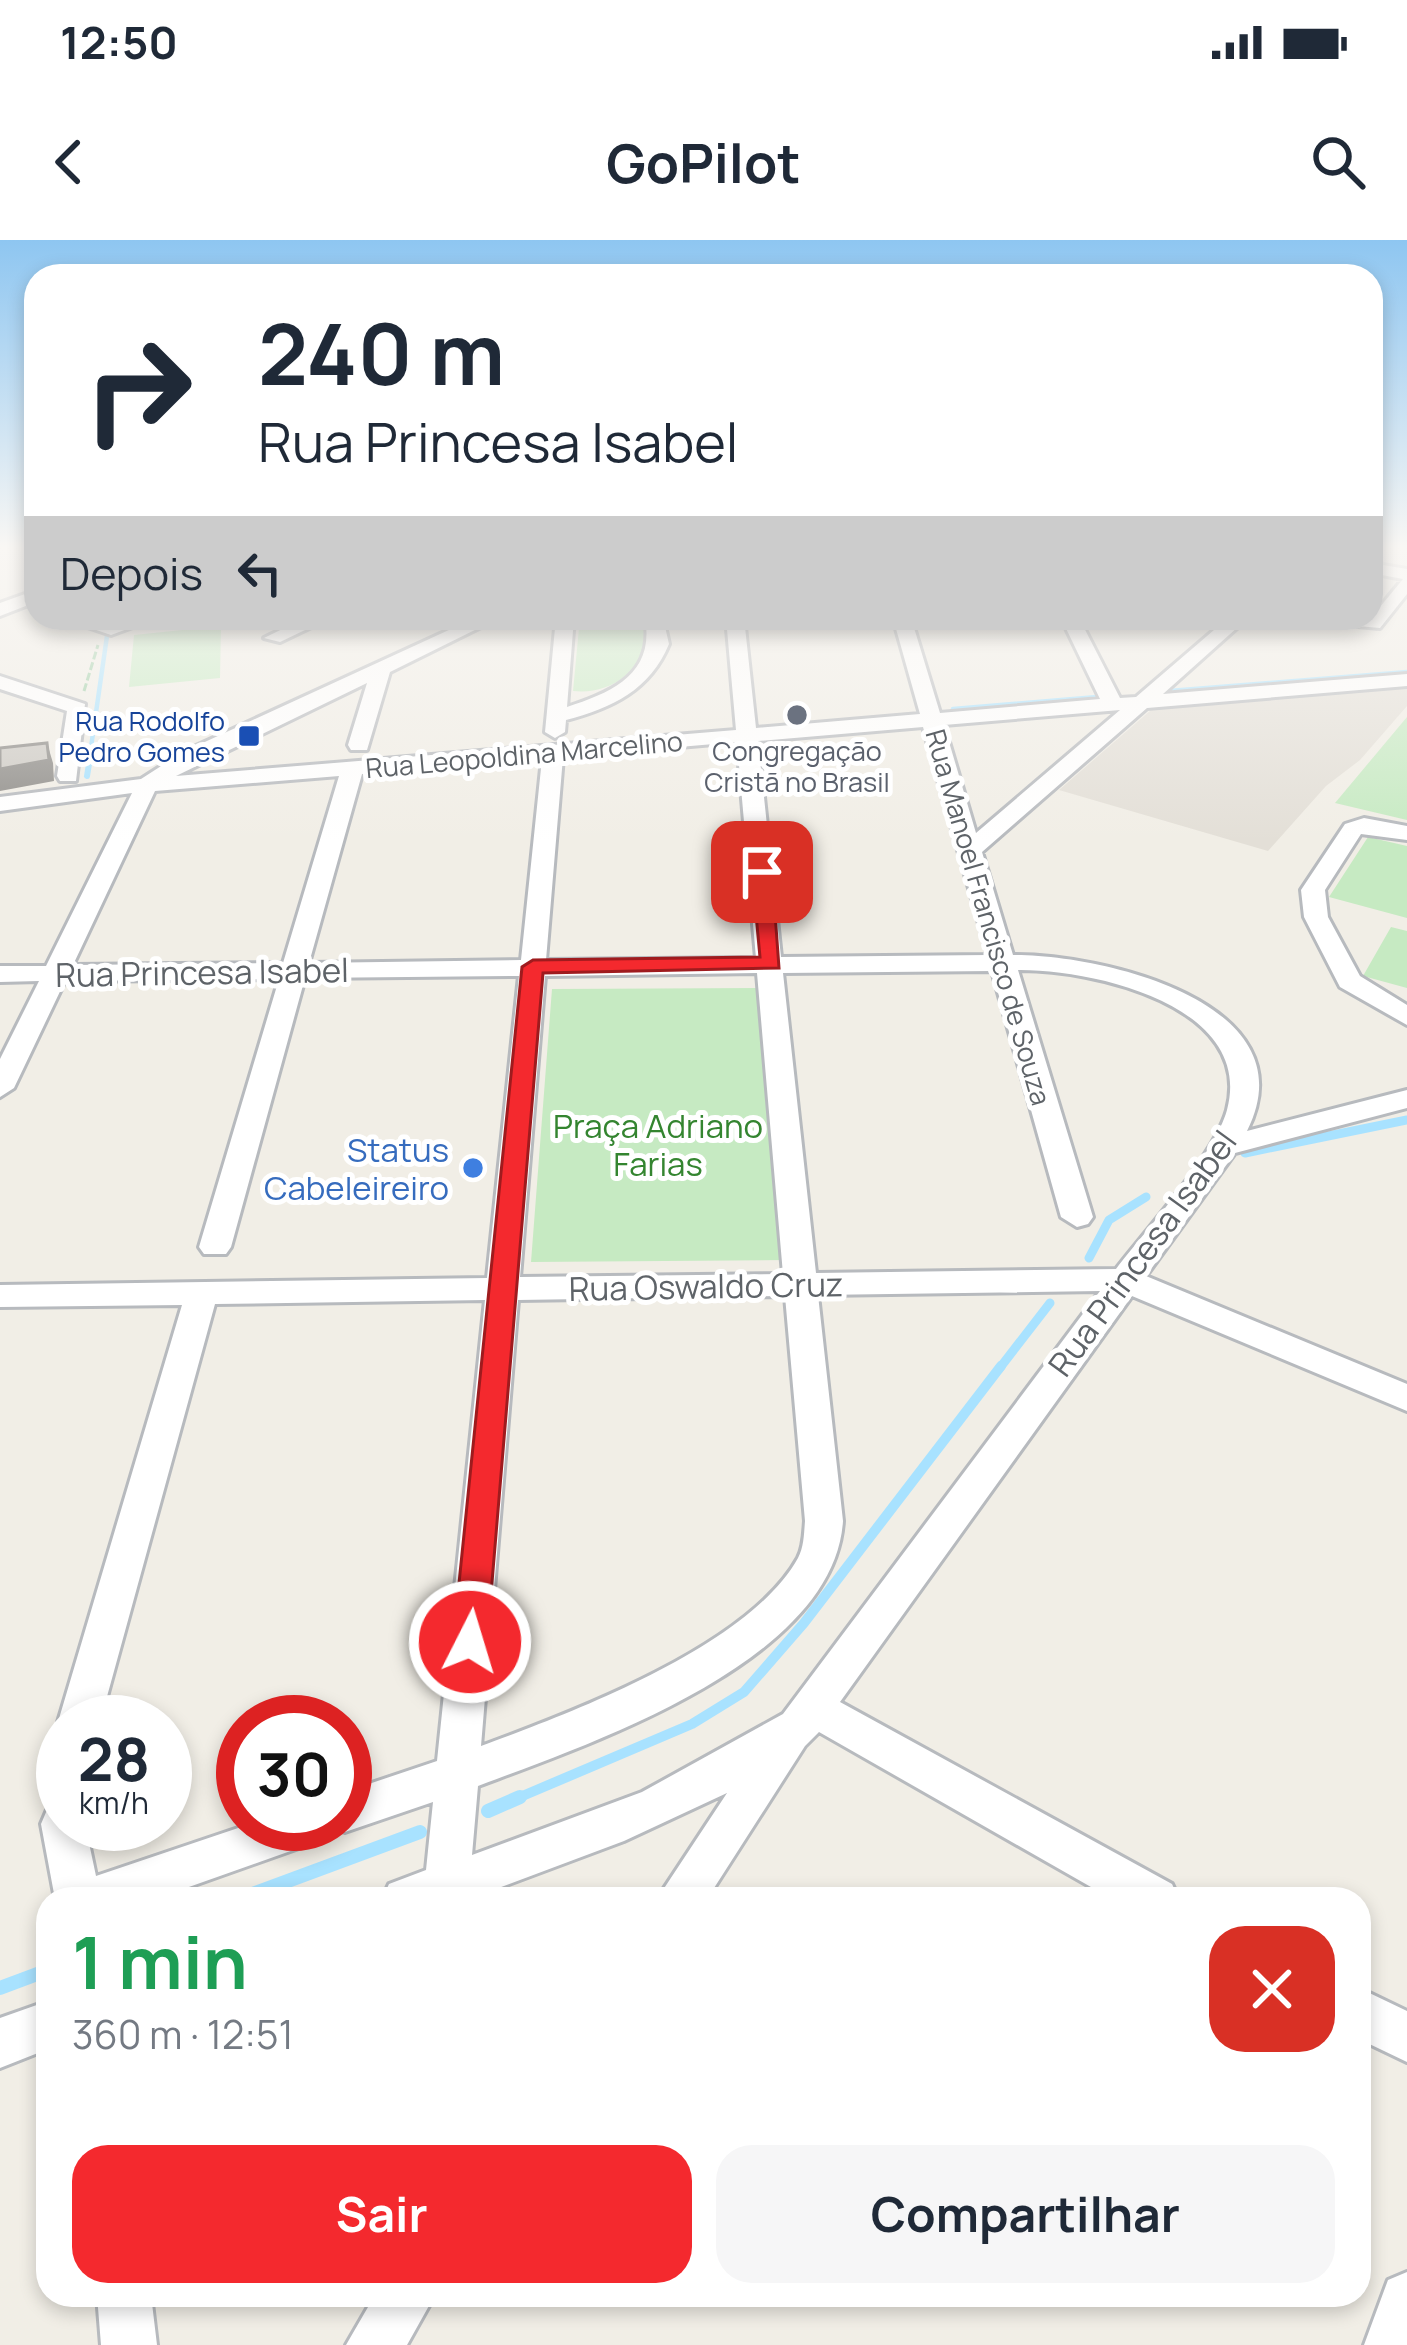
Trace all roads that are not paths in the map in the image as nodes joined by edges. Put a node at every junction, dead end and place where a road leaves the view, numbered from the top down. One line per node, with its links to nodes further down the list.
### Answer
1 (432, 645): 8 (street)
2 (562, 645): 11 (street)
3 (657, 645): 12 (street)
4 (738, 645): 17 (street)
5 (910, 645): 15 (street, Rua Manoel Francisco de Souza)
6 (1083, 645): 14 (street)
7 (1207, 645): 13 (street)
8 (381, 669): 18 (street); 20 (street)
9 (1407, 680): 13 (street, Rua Leopoldina Marcelino)
10 (0, 682): 19 (street)
11 (558, 692): 12 (street); 16 (street)
12 (611, 698): 16 (street)
13 (1140, 703): 14 (street, Rua Leopoldina Marcelino); 23 (street)
14 (1113, 705): 15 (street, Rua Leopoldina Marcelino)
15 (932, 720): 17 (street, Rua Leopoldina Marcelino); 23 (street, Rua Manoel Francisco de Souza)
16 (554, 734): 17 (street, Rua Leopoldina Marcelino); 18 (street, Rua Leopoldina Marcelino); 26 (street)
17 (749, 736): 25 (street)
18 (356, 757): 20 (street, Rua Leopoldina Marcelino); 27 (street)
19 (68, 776)
20 (147, 785): 21 (street, Rua Leopoldina Marcelino); 29 (street)
21 (0, 804)
22 (1407, 833): 30 (street)
23 (970, 850): 24 (street, Rua Manoel Francisco de Souza)
24 (1002, 961): 25 (street, Rua Princesa Isabel); 33 (street, Rua Princesa Isabel); 34 (street, Rua Manoel Francisco de Souza)
25 (771, 963): 26 (street, Rua Princesa Isabel); 37 (street)
26 (533, 967): 27 (street, Rua Princesa Isabel); 38 (street)
27 (294, 971): 29 (street, Rua Princesa Isabel); 35 (street)
28 (0, 974): 29 (street, Rua Princesa Isabel)
29 (56, 974): 31 (street)
30 (1407, 1017)
31 (0, 1088)
32 (1407, 1099): 33 (street)
33 (1224, 1146): 36 (street, Rua Princesa Isabel)
34 (1077, 1217)
35 (215, 1247)
36 (1124, 1280): 37 (street, Rua Oswaldo Cruz); 41 (street); 43 (street, Rua Princesa Isabel)
37 (803, 1284): 38 (street, Rua Oswaldo Cruz); 44 (street)
38 (503, 1288): 39 (street, Rua Oswaldo Cruz); 44 (street)
39 (202, 1293): 40 (street, Rua Oswaldo Cruz); 42 (street)
40 (0, 1296)
41 (1407, 1398)
42 (87, 1695)
43 (806, 1718): 48 (street); 52 (street, Rua Princesa Isabel); 53 (street)
44 (458, 1774): 45 (street); 48 (street)
45 (372, 1804)
46 (69, 1851): 49 (street)
47 (232, 1851): 50 (street)
48 (447, 1885): 51 (street)
49 (76, 1887)
50 (127, 1887)
51 (441, 1887)
52 (688, 1887)
53 (1133, 1887)
54 (1371, 2018): 56 (street)
55 (36, 2030): 57 (street)
56 (1407, 2038)
57 (0, 2043)
58 (1407, 2299): 63 (street)
59 (125, 2307): 61 (street)
60 (400, 2307): 62 (street)
61 (129, 2345)
62 (374, 2345)
63 (1392, 2345)

